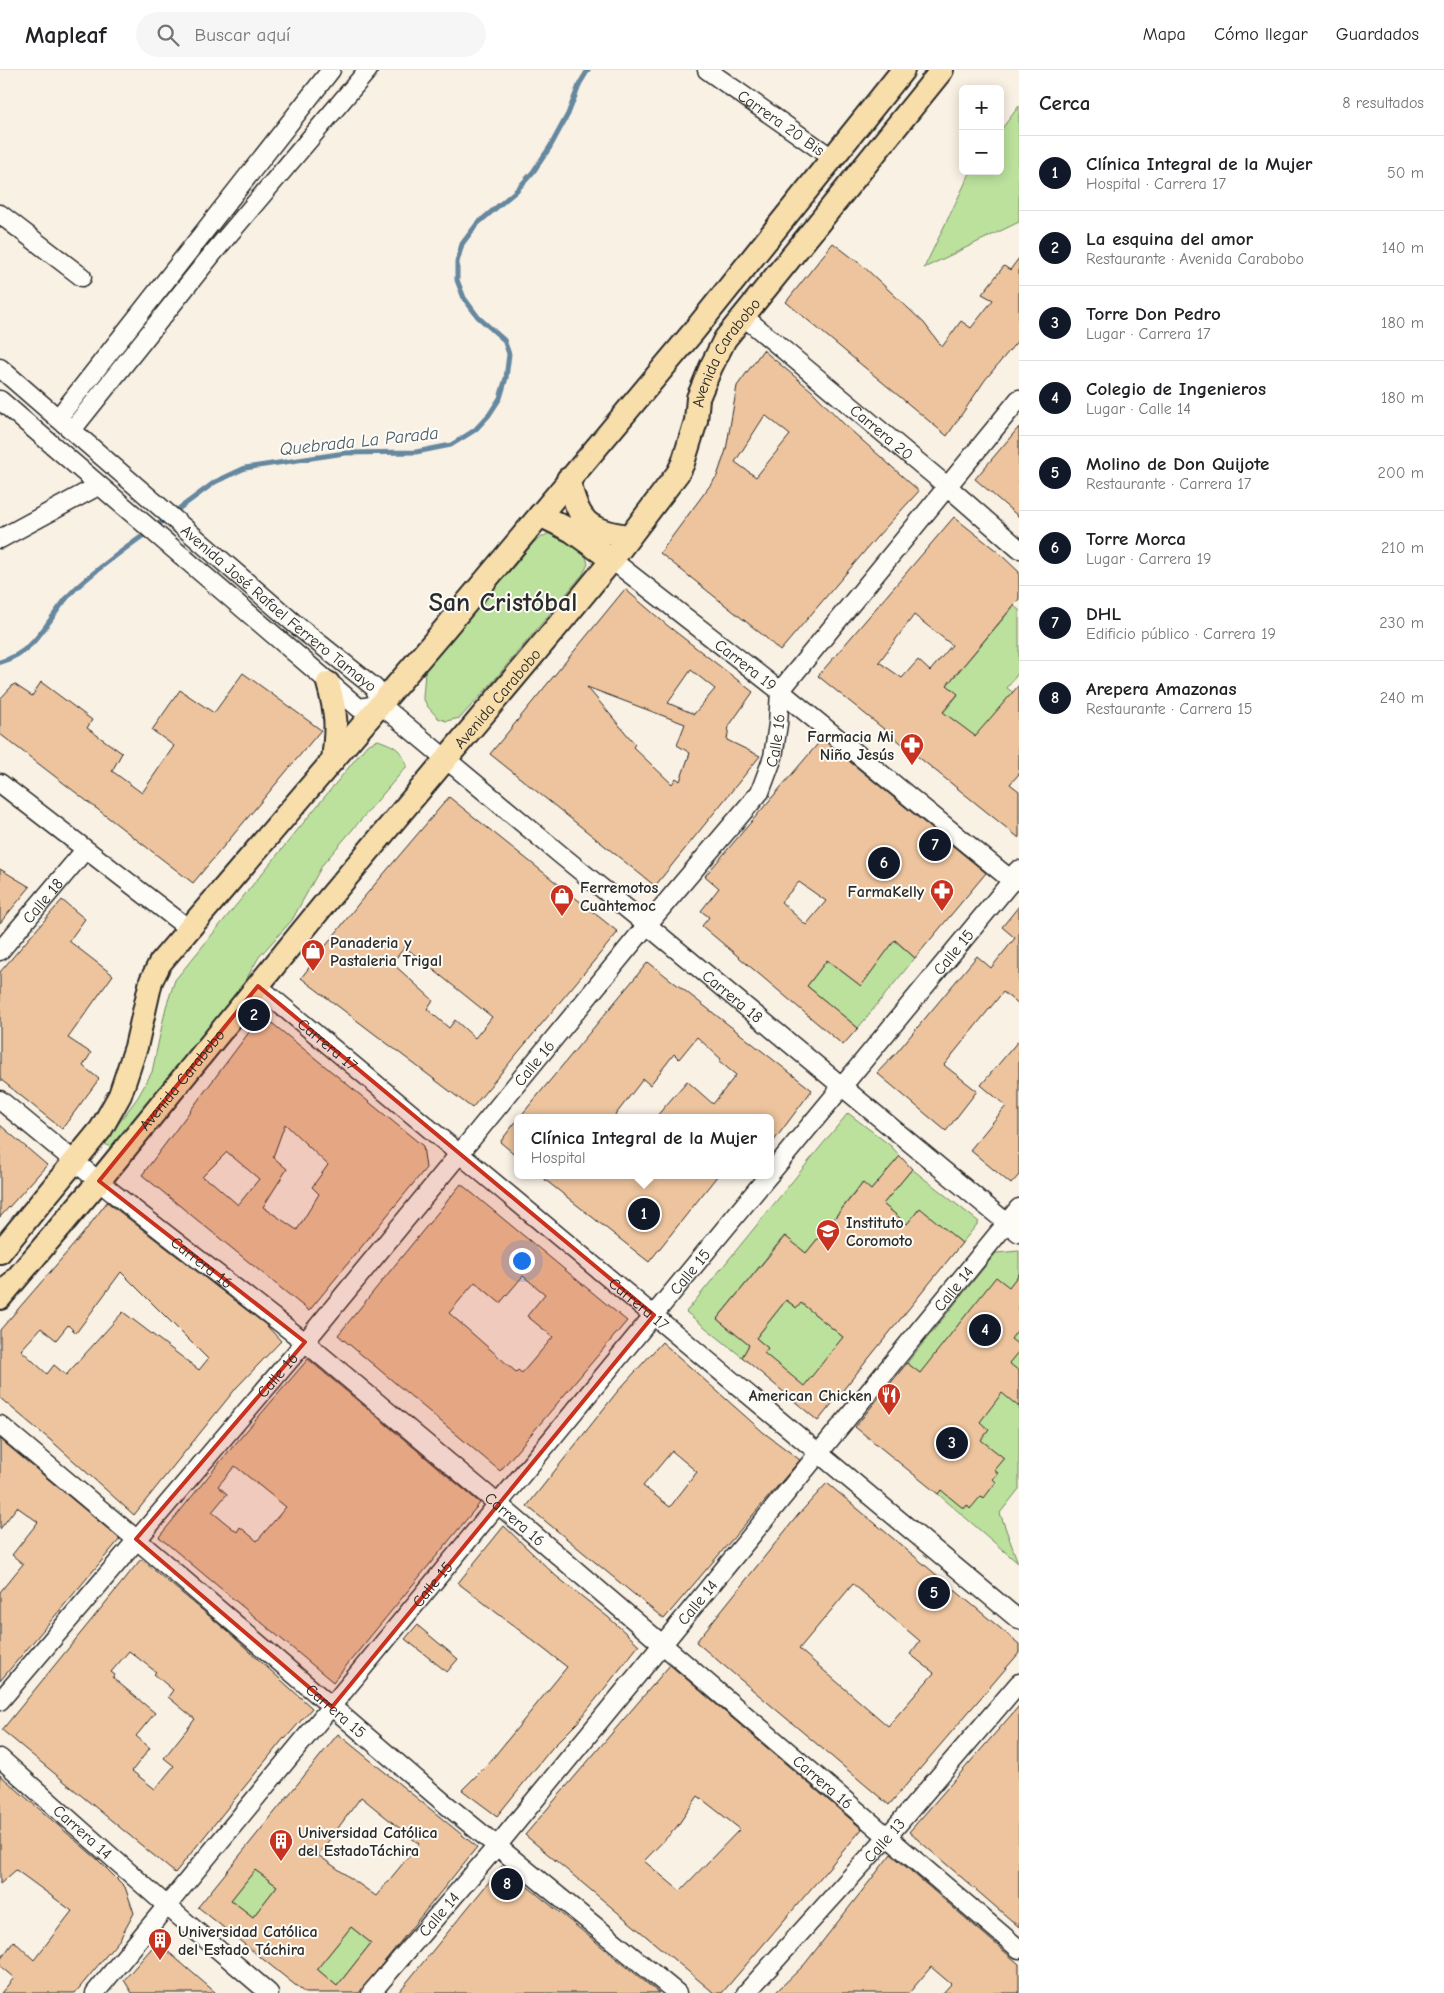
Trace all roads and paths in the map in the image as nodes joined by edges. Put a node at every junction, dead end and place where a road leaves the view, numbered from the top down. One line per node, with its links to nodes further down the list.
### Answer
1 (331, 70): 13 (street)
2 (368, 70): 14 (street)
3 (707, 70): 6 (street, Carrera 20 Bis)
4 (903, 70): 6 (main road, Avenida Carabobo)
5 (942, 70): 9 (main road, Avenida Carabobo)
6 (832, 158): 15 (main road, Avenida Carabobo)
7 (0, 214): 8 (street)
8 (82, 277)
9 (743, 316): 17 (street, Carrera 20); 19 (main road, Avenida Carabobo)
10 (0, 368): 13 (street, Avenida José Rafael Ferrero Tamayo)
11 (1019, 399): 17 (street, Calle 16)
12 (0, 400): 16 (street, Avenida José Rafael Ferrero Tamayo)
13 (58, 418): 14 (street, Avenida José Rafael Ferrero Tamayo)
14 (72, 430): 25 (street, Avenida José Rafael Ferrero Tamayo)
15 (568, 479): 18 (main road, Avenida Carabobo); 19 (main road)
16 (98, 486): 20 (street); 23 (street, Avenida José Rafael Ferrero Tamayo)
17 (948, 487): 21 (street, Carrera 20); 24 (street, Calle 16)
18 (540, 515): 22 (main road); 25 (main road, Avenida Carabobo)
19 (629, 536): 22 (main road, Avenida Carabobo)
20 (0, 539)
21 (1019, 549)
22 (612, 560): 24 (street, Carrera 19); 26 (main road, Avenida Carabobo)
23 (328, 683): 25 (street, Avenida José Rafael Ferrero Tamayo); 27 (main road)
24 (780, 691): 30 (street, Carrera 19); 31 (street, Calle 16)
25 (380, 704): 26 (street, Carrera 18); 27 (main road, Avenida Carabobo)
26 (446, 759): 31 (street, Carrera 18); 34 (main road, Avenida Carabobo)
27 (333, 760): 32 (main road, Avenida Carabobo)
28 (0, 783): 29 (street)
29 (85, 850): 32 (street); 33 (street, Calle 18)
30 (1016, 876): 35 (street, Calle 15)
31 (648, 925): 35 (street, Carrera 18); 37 (street, Calle 16)
32 (189, 929): 38 (main road, Avenida Carabobo)
33 (0, 951)
34 (258, 986): 37 (street, Carrera 17); 41 (main road, Avenida Carabobo)
35 (841, 1087): 39 (street, Calle 15); 43 (street, Carrera 18)
36 (0, 1100): 38 (street, Carrera 16)
37 (459, 1153): 46 (street, Carrera 17); 47 (street, Calle 16)
38 (75, 1161): 41 (street, Carrera 16); 44 (main road, Avenida Carabobo)
39 (774, 1169)
40 (766, 1179): 46 (street, Calle 15)
41 (99, 1181): 45 (main road, Avenida Carabobo); 47 (street, Carrera 16)
42 (1019, 1208): 43 (street, Calle 14)
43 (1013, 1228): 49 (street, Calle 14)
44 (0, 1252)
45 (0, 1298)
46 (654, 1315): 49 (street, Carrera 17); 50 (street, Calle 15)
47 (305, 1342): 50 (street, Carrera 16); 51 (street, Calle 16)
48 (0, 1425): 51 (street, Carrera 15)
49 (819, 1455): 52 (street, Carrera 17); 53 (street, Calle 14)
50 (498, 1504): 53 (street, Carrera 16); 56 (street, Calle 15)
51 (136, 1539): 55 (street, Calle 16); 56 (street, Carrera 15)
52 (1019, 1620)
53 (662, 1646): 58 (street, Carrera 16); 59 (street, Calle 14)
54 (1019, 1683): 58 (street, Calle 13)
55 (0, 1701)
56 (332, 1707): 59 (street, Carrera 15); 60 (street, Calle 15)
57 (0, 1758): 60 (street, Carrera 14)
58 (887, 1837): 61 (street, Carrera 16); 66 (street, Calle 13)
59 (497, 1846): 64 (street, Calle 14); 65 (street, Carrera 15)
60 (167, 1906): 62 (street, Calle 15); 63 (street, Carrera 14)
61 (1019, 1950)
62 (95, 1993)
63 (269, 1993)
64 (371, 1993)
65 (677, 1993)
66 (746, 1993)

